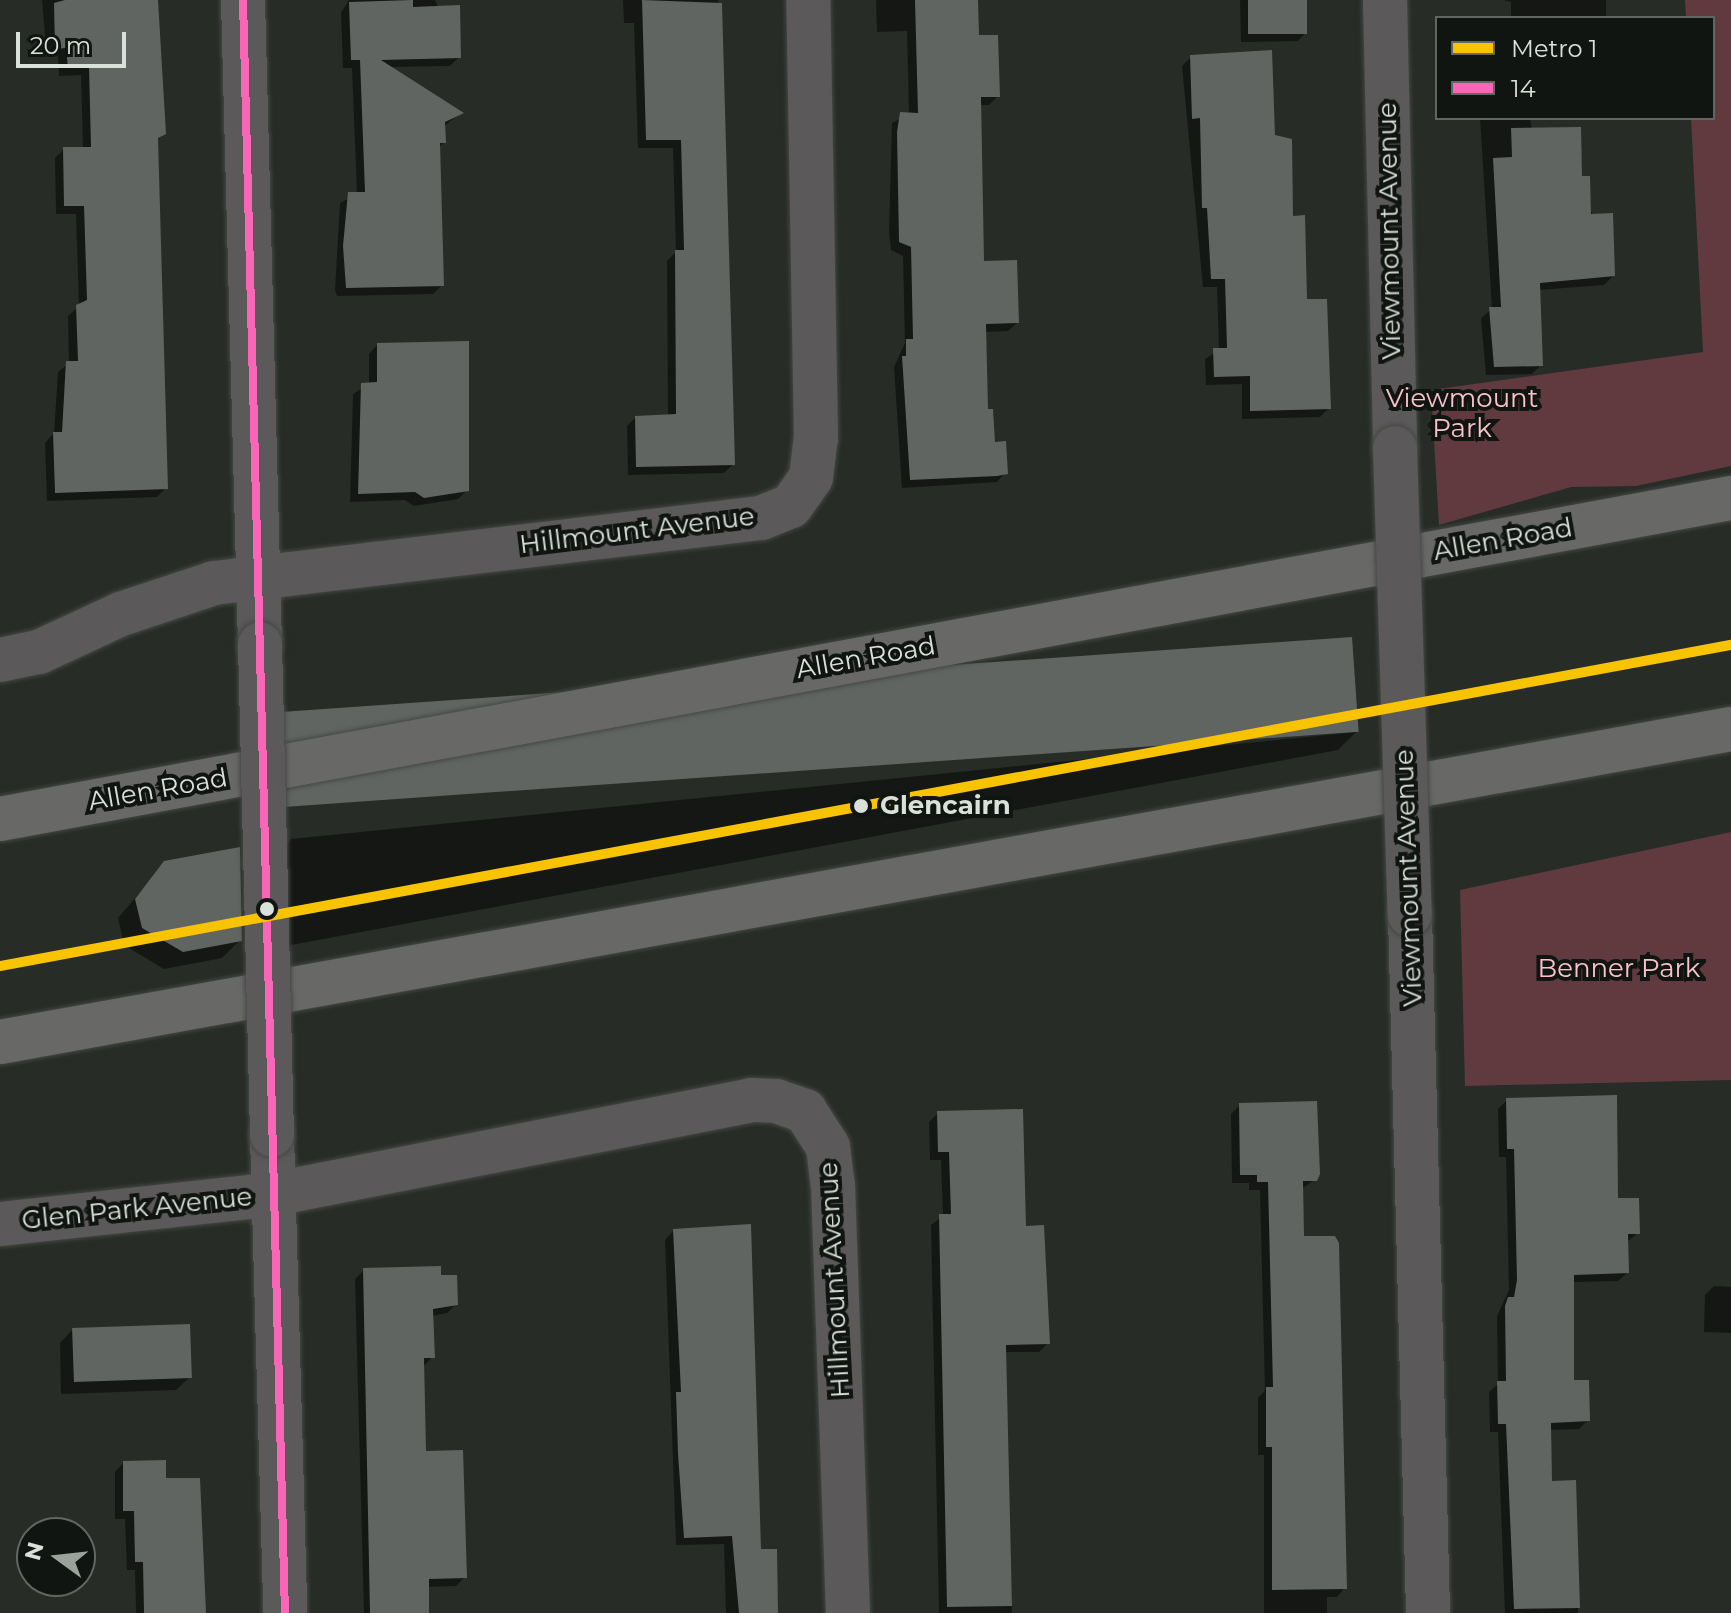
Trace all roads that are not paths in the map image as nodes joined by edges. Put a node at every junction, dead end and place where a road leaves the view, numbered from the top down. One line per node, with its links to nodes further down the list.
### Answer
1 (243, 0): 5 (street)
2 (808, 0): 5 (street, Hillmount Avenue)
3 (1385, 0): 14 (street, Viewmount Avenue, bridge)
4 (1731, 498): 8 (highway, Allen Road)
5 (258, 578): 6 (street); 10 (street, bridge)
6 (0, 660)
7 (1731, 729): 9 (highway)
8 (0, 819)
9 (0, 1042)
10 (274, 1194): 11 (street, Glen Park Avenue); 12 (street); 13 (street, Hillmount Avenue)
11 (0, 1224)
12 (285, 1613)
13 (848, 1613)
14 (1428, 1613)

